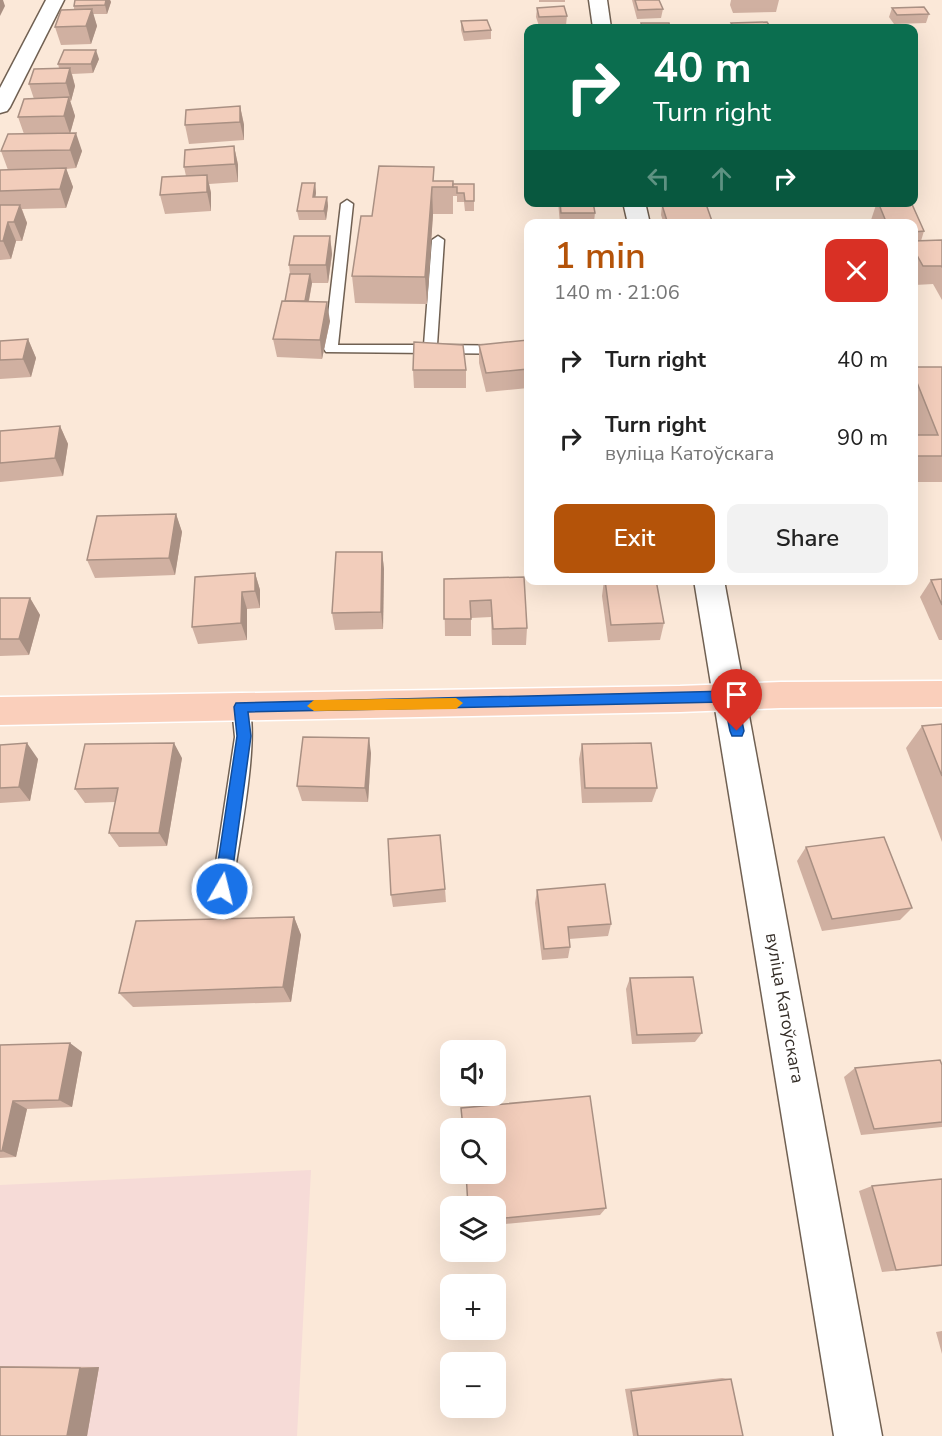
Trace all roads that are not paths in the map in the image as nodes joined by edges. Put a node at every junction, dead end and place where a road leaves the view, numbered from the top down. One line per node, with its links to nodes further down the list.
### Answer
1 (55, 0): 4 (street)
2 (598, 0): 3 (street)
3 (601, 24)
4 (0, 107)
5 (347, 204): 7 (lane)
6 (438, 240): 7 (lane)
7 (430, 349): 8 (lane)
8 (524, 350)
9 (711, 585): 11 (street, вуліца Катоўскага)
10 (942, 694): 11 (main road)
11 (730, 697): 12 (main road); 15 (street, вуліца Катоўскага)
12 (241, 707): 13 (main road); 14 (lane)
13 (0, 711)
14 (222, 889)
15 (858, 1436)

